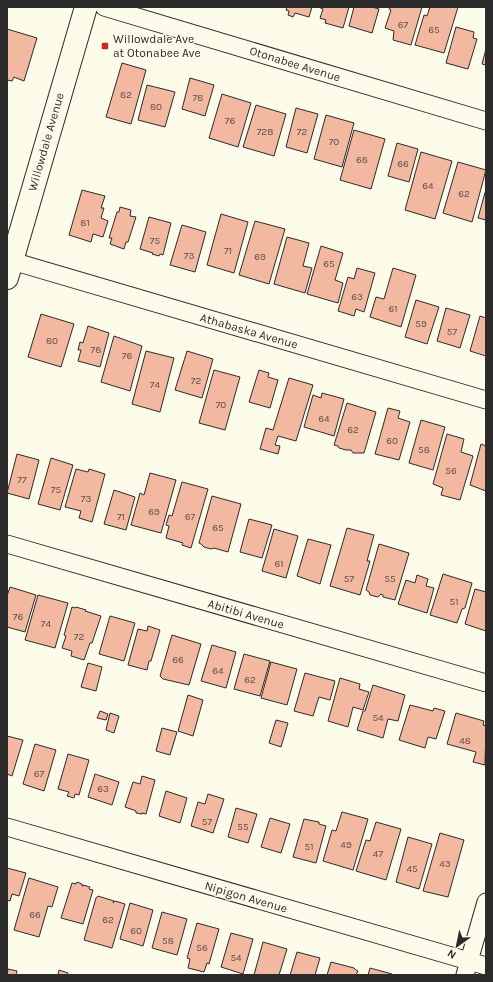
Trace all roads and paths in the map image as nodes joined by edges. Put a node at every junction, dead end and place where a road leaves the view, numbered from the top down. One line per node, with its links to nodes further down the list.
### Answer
1 (86, 7): 4 (street, Willowdale Avenue)
2 (104, 7): 3 (street, Otonabee Avenue)
3 (486, 120)
4 (9, 270): 5 (street, Athabaska Avenue)
5 (486, 400)
6 (7, 544): 7 (street, Abitibi Avenue)
7 (486, 683)
8 (7, 827): 11 (street, Nipigon Avenue)
9 (486, 902): 11 (street)
10 (486, 966): 11 (street, Nipigon Avenue)
11 (468, 968)

